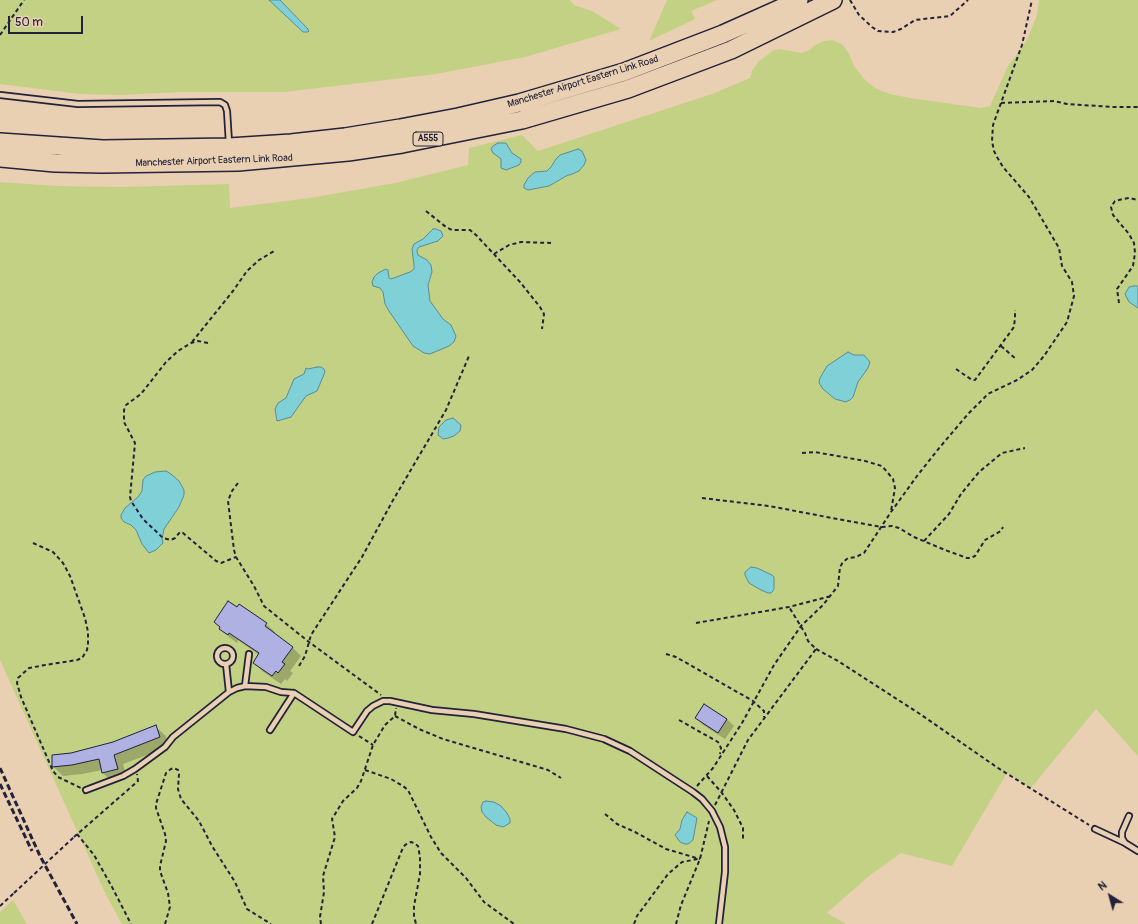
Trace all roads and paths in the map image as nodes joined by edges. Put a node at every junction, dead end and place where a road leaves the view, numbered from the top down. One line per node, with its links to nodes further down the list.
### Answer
1 (24, 0): 7 (path)
2 (798, 0): 12 (highway, Manchester Airport Eastern Link Road / A555)
3 (833, 0): 13 (highway, Manchester Airport Eastern Link Road / A555)
4 (850, 0): 5 (path)
5 (968, 0)
6 (1032, 0): 9 (path)
7 (0, 36)
8 (0, 95): 12 (lane)
9 (1001, 103): 10 (path); 31 (path)
10 (1138, 107)
11 (0, 142): 12 (highway, Manchester Airport Eastern Link Road / A555)
12 (230, 147)
13 (0, 158)
14 (1138, 200): 19 (path)
15 (426, 211): 18 (path)
16 (551, 243): 18 (path)
17 (276, 250): 22 (path)
18 (494, 254): 21 (path)
19 (1120, 303)
20 (1015, 310): 24 (path)
21 (542, 329)
22 (191, 343): 23 (path); 36 (path)
23 (208, 343)
24 (1001, 346): 26 (path); 27 (path)
25 (469, 356): 45 (path)
26 (1016, 359)
27 (956, 369)
28 (1025, 448): 34 (path)
29 (802, 453): 31 (path)
30 (702, 498): 32 (path)
31 (891, 512): 32 (path)
32 (882, 527): 34 (path); 37 (path)
33 (1003, 527): 34 (path)
34 (924, 541)
35 (33, 543): 61 (path)
36 (236, 557)
37 (831, 596): 38 (path); 40 (path)
38 (788, 607): 39 (path); 40 (path)
39 (696, 623)
40 (801, 626): 41 (path); 49 (path)
41 (816, 649): 51 (path); 67 (path)
42 (249, 654): 46 (lane)
43 (666, 654): 49 (path)
44 (226, 664): 47 (lane)
45 (299, 666)
46 (246, 686): 47 (lane); 48 (lane)
47 (229, 692): 57 (lane)
48 (294, 693): 53 (lane); 54 (lane)
49 (753, 701): 51 (path); 56 (path)
50 (395, 716): 60 (path)
51 (764, 718): 63 (path)
52 (679, 720): 56 (path)
53 (270, 730)
54 (353, 732): 55 (path); 62 (lane)
55 (372, 745)
56 (720, 756): 59 (path)
57 (135, 769): 61 (lane); 68 (path)
58 (365, 770): 79 (path)
59 (706, 776): 62 (path); 63 (path)
60 (561, 778)
61 (86, 790)
62 (693, 792): 64 (lane)
63 (722, 793): 64 (path); 69 (path)
64 (712, 811): 72 (path); 82 (lane)
65 (605, 814): 72 (path)
66 (1129, 816): 70 (lane)
67 (1095, 829): 70 (lane)
68 (77, 834): 73 (path, bridge); 74 (path)
69 (744, 839)
70 (1125, 843): 71 (lane)
71 (1138, 851)
72 (700, 859): 80 (path); 81 (path)
73 (0, 906)
74 (131, 924)
75 (164, 924): 76 (path)
76 (271, 924)
77 (372, 924): 78 (path)
78 (416, 924)
79 (514, 924)
80 (634, 924)
81 (676, 924)
82 (719, 924)

